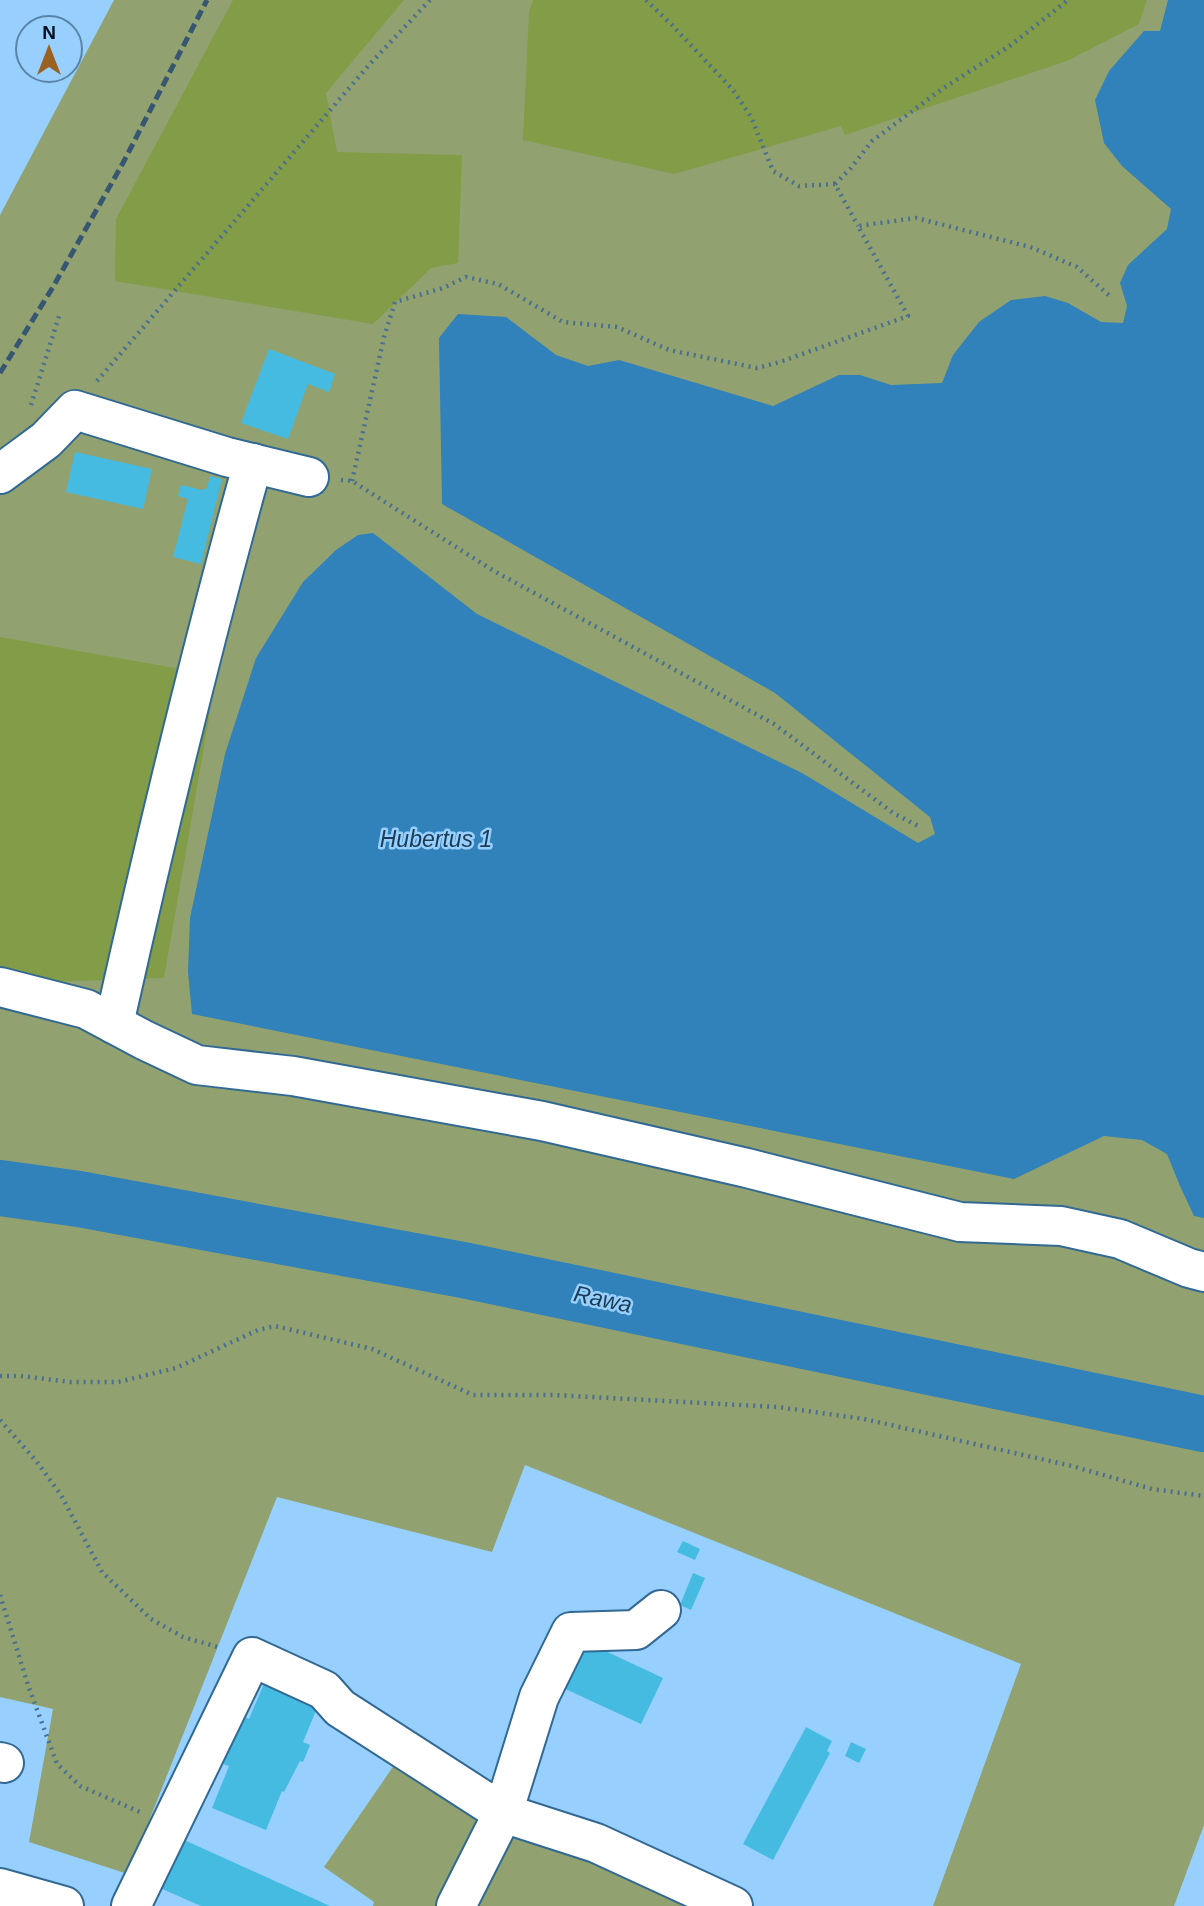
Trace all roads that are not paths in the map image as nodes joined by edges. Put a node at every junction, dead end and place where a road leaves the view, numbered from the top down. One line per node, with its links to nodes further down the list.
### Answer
1 (253, 463): 2 (street); 3 (street); 5 (street)
2 (10, 467)
3 (309, 477)
4 (0, 987): 5 (street)
5 (114, 1024): 6 (street)
6 (1204, 1272)
7 (661, 1610): 8 (street)
8 (503, 1813): 11 (street); 12 (street); 13 (street)
9 (0, 1888): 10 (street)
10 (64, 1906)
11 (131, 1906)
12 (456, 1906)
13 (733, 1906)

